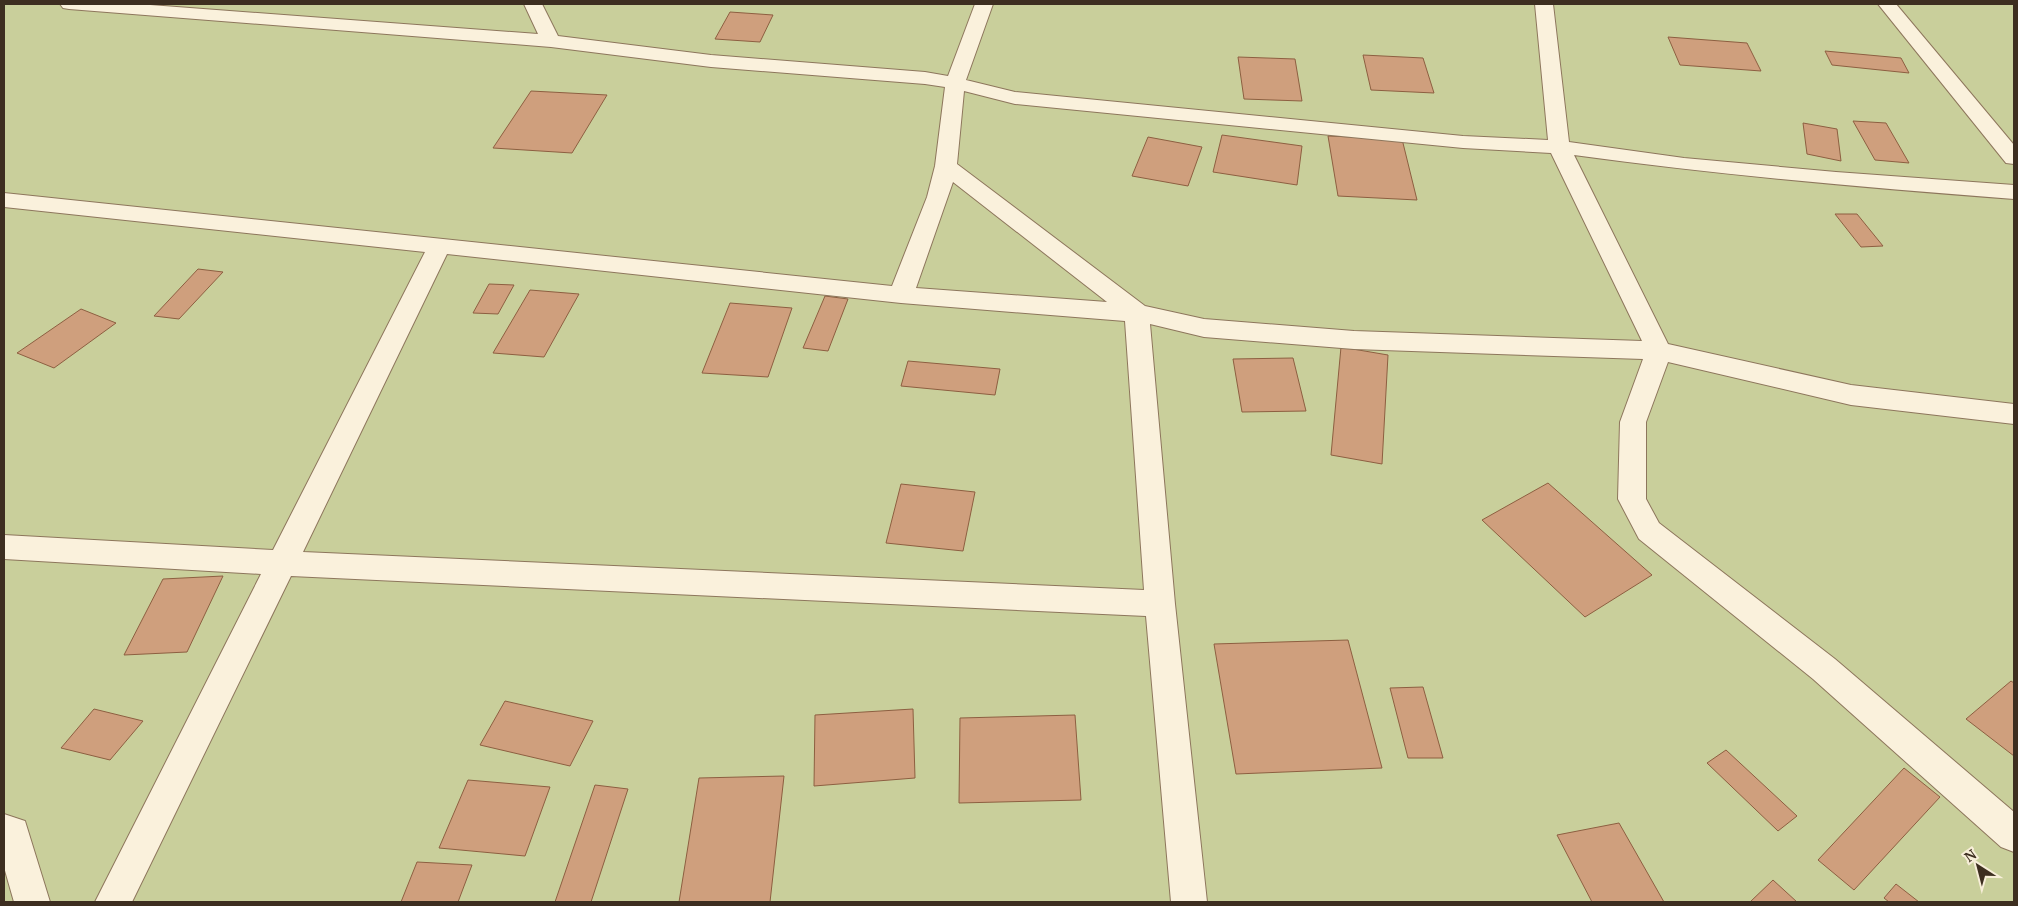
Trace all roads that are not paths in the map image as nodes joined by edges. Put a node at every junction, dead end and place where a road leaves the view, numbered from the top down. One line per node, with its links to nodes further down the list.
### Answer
1 (70, 4): 6 (street)
2 (533, 4): 6 (street)
3 (984, 4): 7 (street)
4 (1544, 4): 8 (street)
5 (1887, 4): 9 (street)
6 (551, 41): 7 (street)
7 (955, 83): 8 (street); 10 (street)
8 (1559, 147): 11 (street); 16 (street)
9 (2014, 158)
10 (946, 166): 14 (street); 15 (street)
11 (2014, 192)
12 (4, 200): 13 (street)
13 (439, 248): 14 (street); 19 (street)
14 (901, 294): 15 (street)
15 (1137, 313): 16 (street); 20 (street)
16 (1659, 351): 17 (street); 22 (street)
17 (2014, 414)
18 (4, 547): 19 (street)
19 (281, 563): 20 (street); 24 (street)
20 (1160, 604): 25 (street)
21 (4, 831): 23 (street)
22 (2014, 835)
23 (32, 902)
24 (113, 902)
25 (1188, 902)

